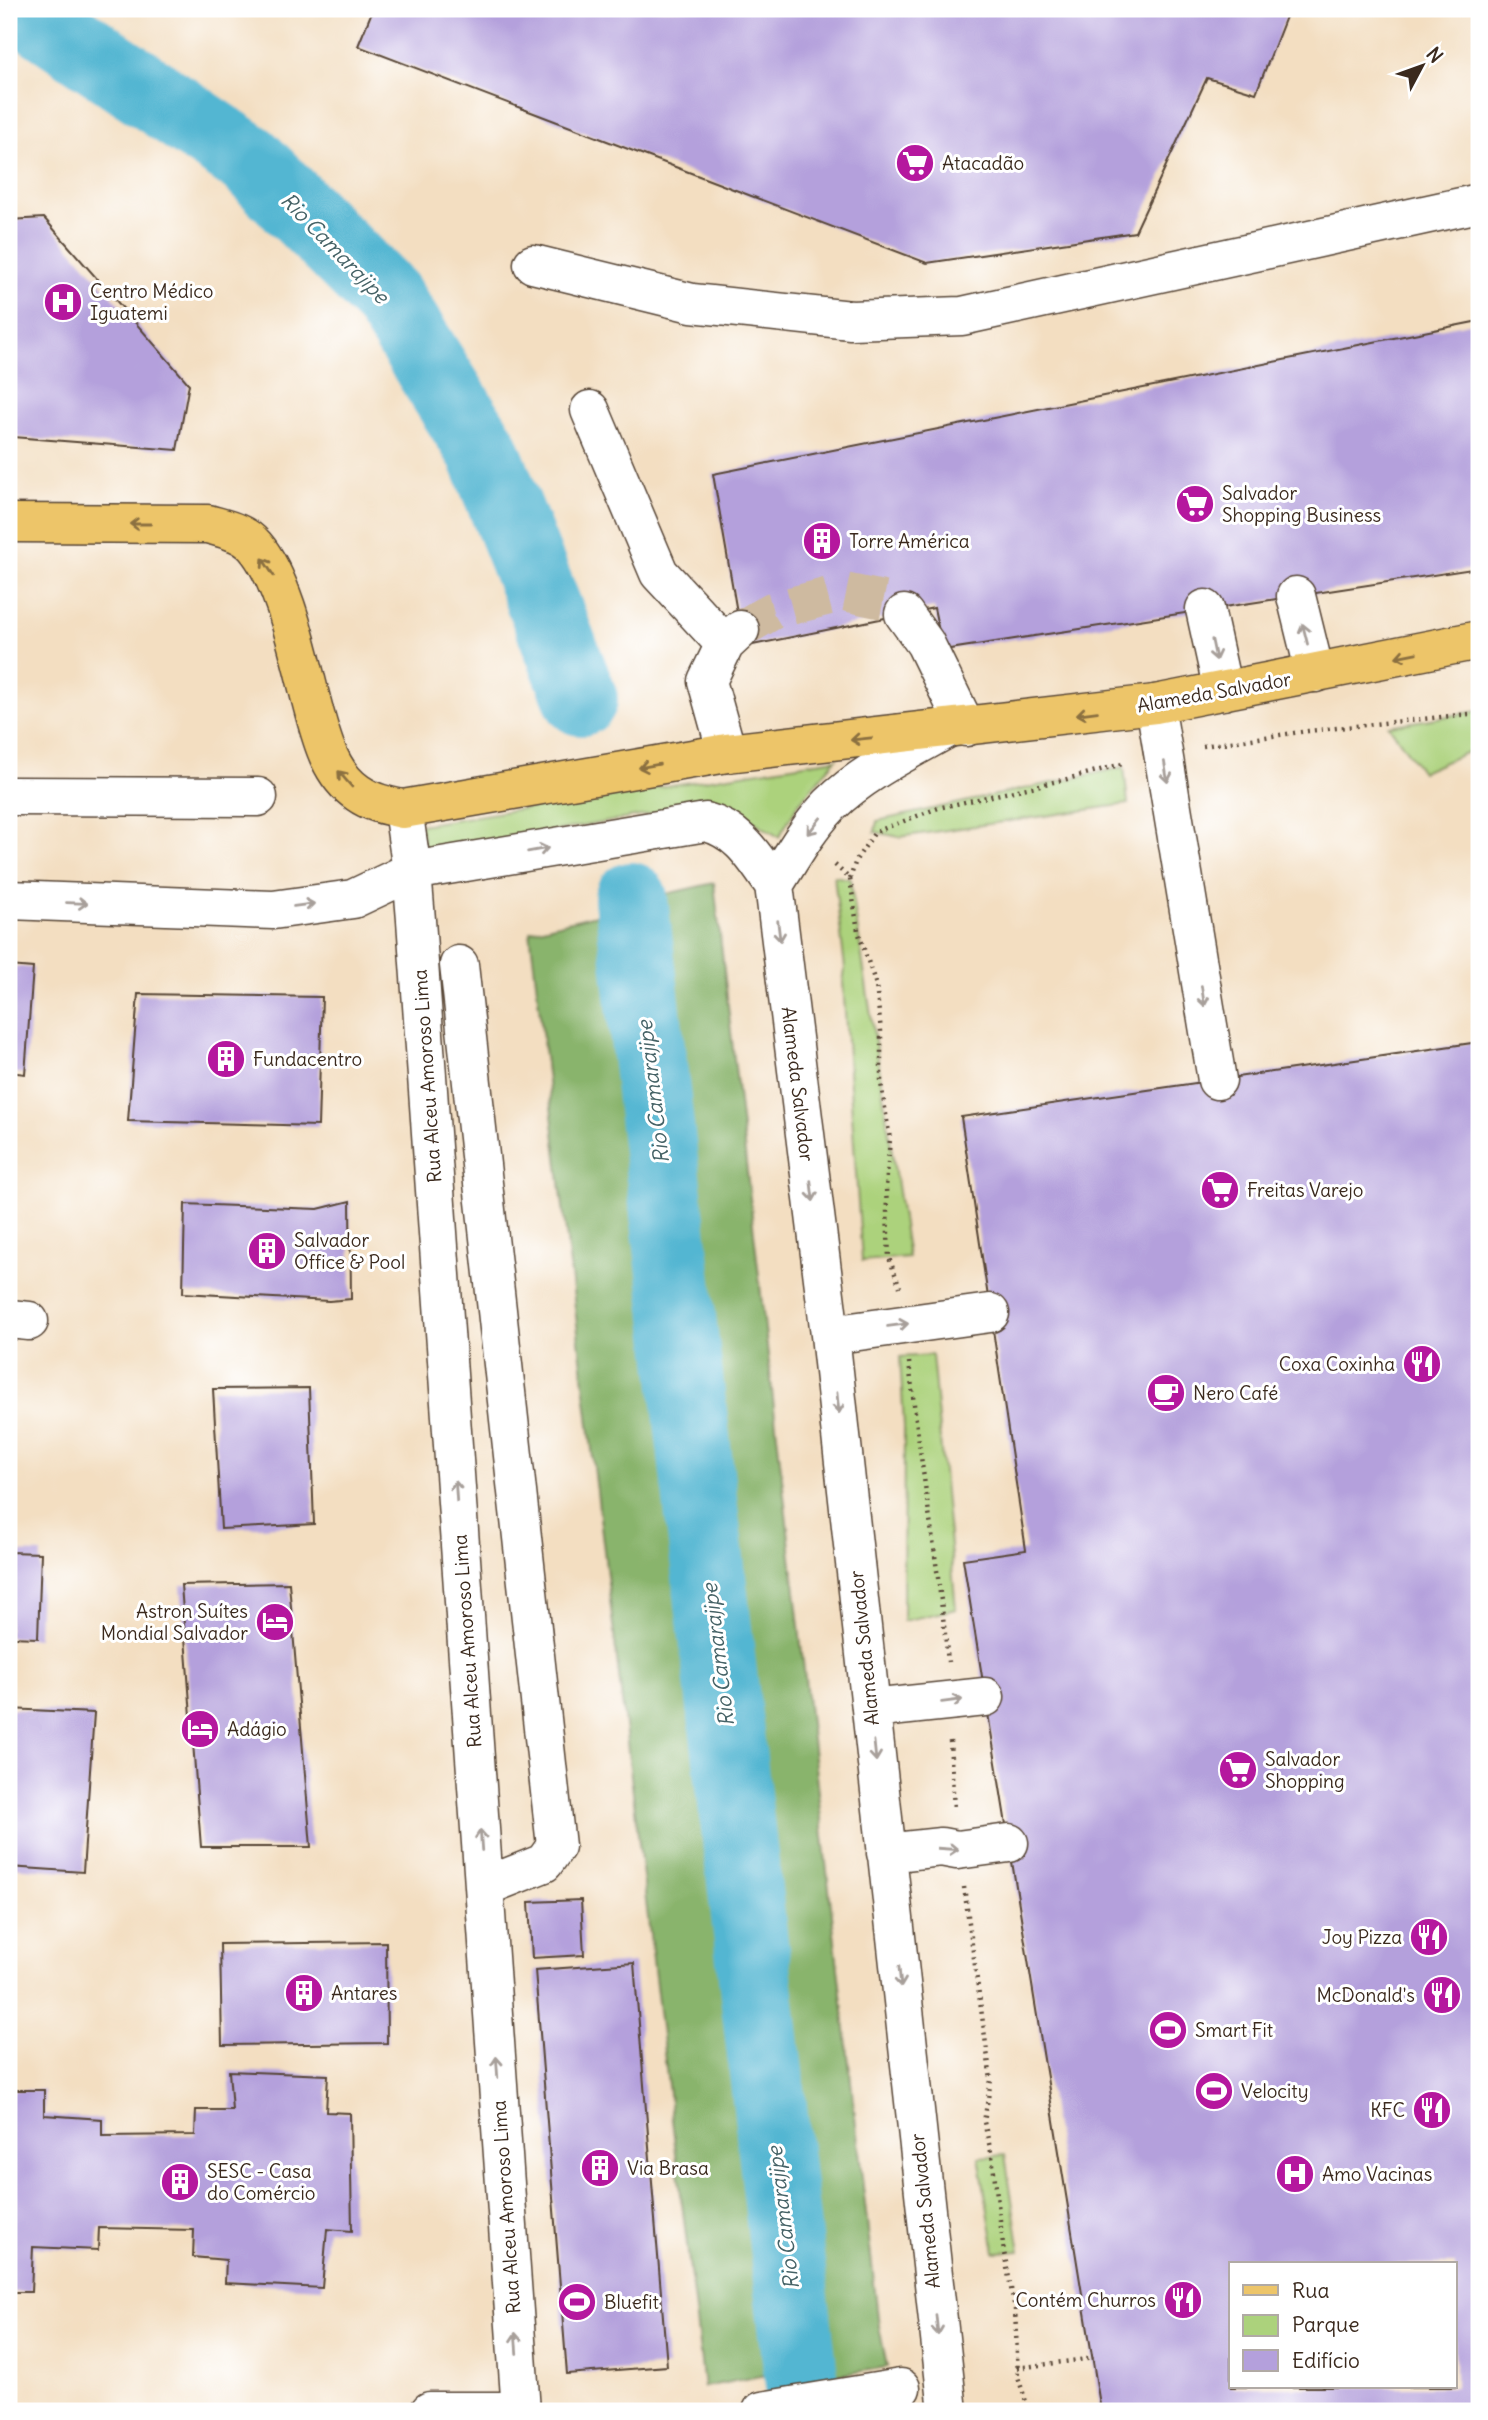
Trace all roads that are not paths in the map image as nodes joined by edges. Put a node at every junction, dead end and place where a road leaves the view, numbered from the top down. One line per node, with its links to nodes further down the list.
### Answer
1 (1479, 203): 2 (street)
2 (533, 264)
3 (590, 410): 13 (street)
4 (9, 523): 16 (main road, one-way to 4)
5 (1296, 596): 9 (street, one-way to 5)
6 (1205, 610): 10 (street, one-way to 10)
7 (904, 614): 12 (street)
8 (1477, 641): 9 (main road, Alameda Salvador, one-way to 9)
9 (1315, 673): 10 (main road, Alameda Salvador)
10 (1223, 691): 11 (main road, Alameda Salvador)
11 (1155, 704): 12 (main road, Alameda Salvador, one-way to 12); 21 (street, one-way to 21)
12 (957, 728): 13 (main road, Alameda Salvador, one-way to 13); 18 (street, Alameda Salvador, one-way to 18)
13 (721, 753): 16 (main road, Alameda Salvador, one-way to 16)
14 (9, 796): 15 (street)
15 (258, 797)
16 (403, 809): 17 (street, Rua Alceu Amoroso Lima)
17 (412, 871): 18 (street, Alameda Salvador, one-way to 18); 19 (street, one-way to 17); 28 (street, Rua Alceu Amoroso Lima, one-way to 17)
18 (774, 885): 23 (street, Alameda Salvador, one-way to 23)
19 (9, 900)
20 (459, 965): 28 (street)
21 (1217, 1080)
22 (990, 1313): 23 (street, one-way to 22)
23 (830, 1335): 25 (street, Alameda Salvador, one-way to 25)
24 (967, 1699): 25 (street)
25 (871, 1709): 27 (street, Alameda Salvador, one-way to 27)
26 (1009, 1843): 27 (street, one-way to 26)
27 (886, 1853): 33 (street, Alameda Salvador, one-way to 33)
28 (484, 1887): 31 (street, Rua Alceu Amoroso Lima, one-way to 28)
29 (901, 2388): 32 (street)
30 (430, 2411): 31 (street)
31 (521, 2411)
32 (762, 2411)
33 (948, 2411)

